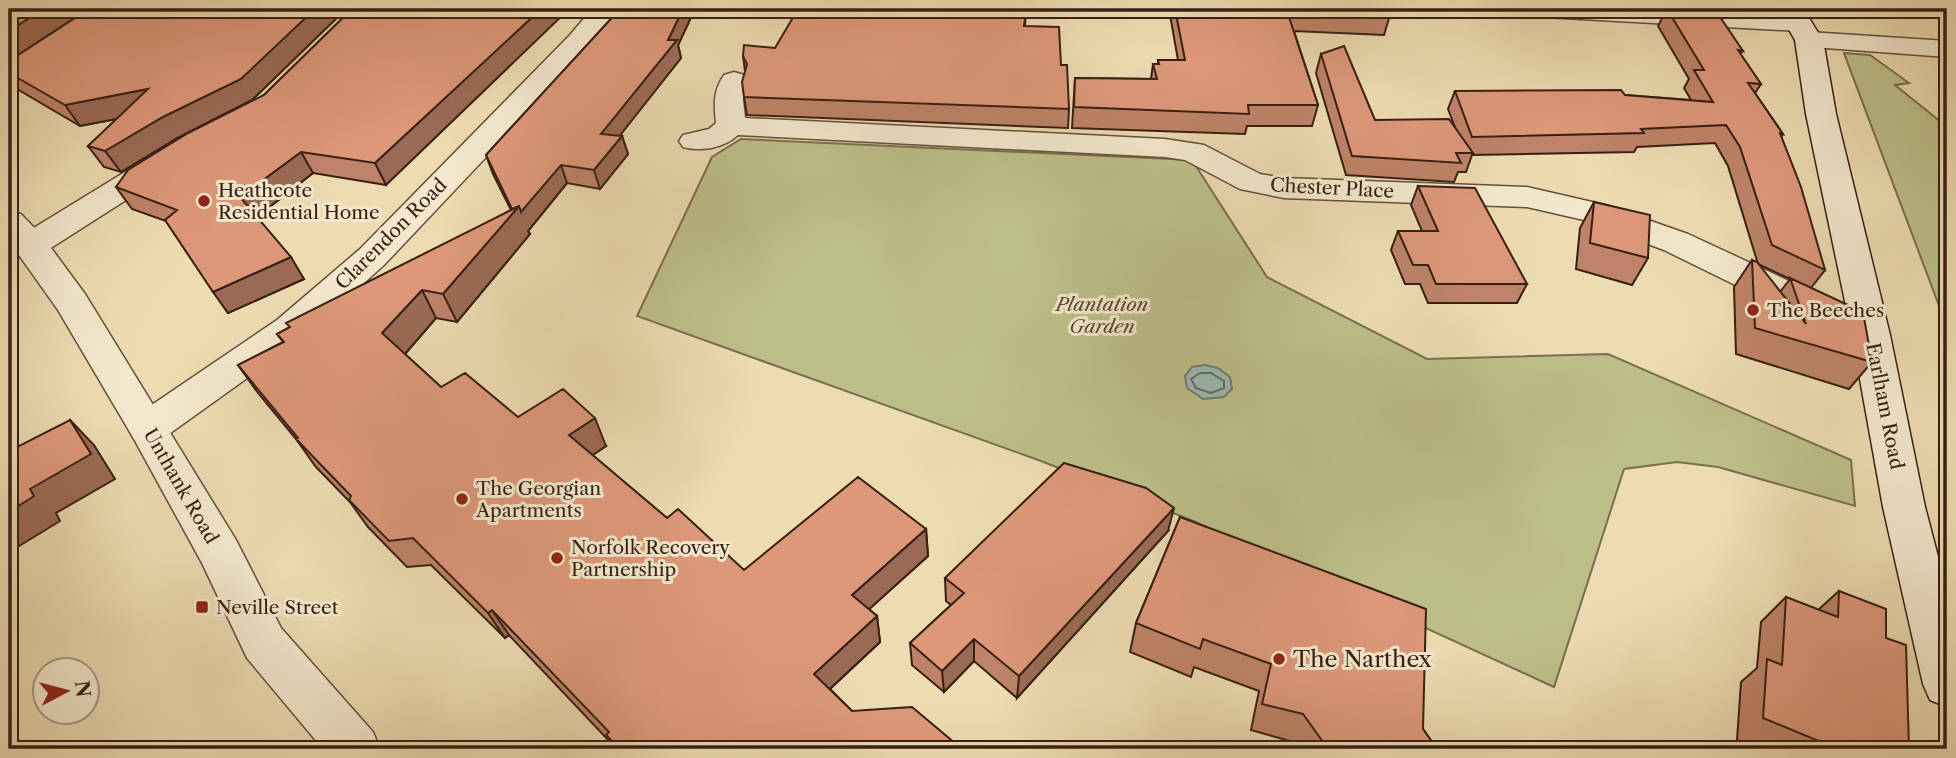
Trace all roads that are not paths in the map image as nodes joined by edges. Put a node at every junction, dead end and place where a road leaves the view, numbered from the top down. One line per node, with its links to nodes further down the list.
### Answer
1 (605, 9): 11 (street, Clarendon Road)
2 (1544, 9): 3 (street)
3 (1799, 24): 4 (street); 10 (street, Earlham Road)
4 (1947, 49)
5 (734, 81): 6 (street)
6 (731, 126): 7 (street, Chester Place); 10 (street, Chester Place)
7 (694, 141)
8 (189, 146): 9 (street)
9 (20, 233): 11 (street, Unthank Road)
10 (1871, 335): 12 (street, Earlham Road)
11 (148, 428): 14 (street, Unthank Road)
12 (1941, 636): 13 (street, Earlham Road)
13 (1947, 684)
14 (355, 749)

